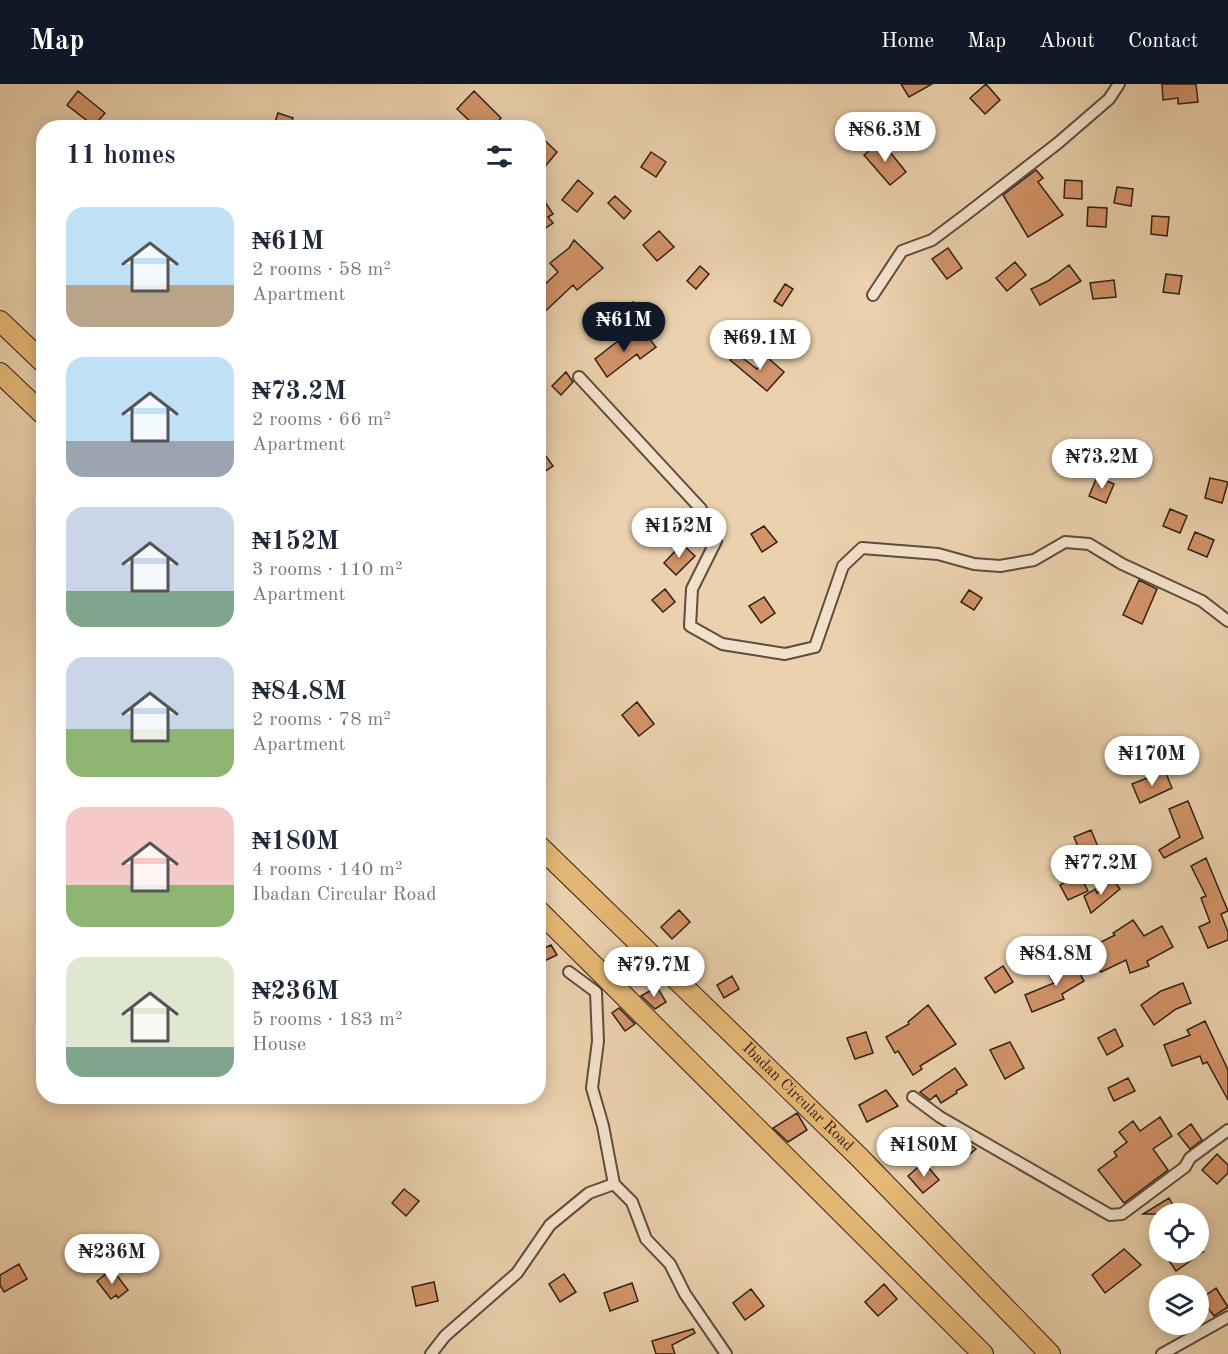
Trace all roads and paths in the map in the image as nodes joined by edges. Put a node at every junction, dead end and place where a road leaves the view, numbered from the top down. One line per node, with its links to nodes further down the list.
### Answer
1 (1119, 84): 2 (street)
2 (873, 295)
3 (0, 321): 4 (highway)
4 (36, 355)
5 (0, 373): 7 (highway)
6 (579, 376): 8 (street)
7 (36, 407)
8 (1228, 621)
9 (546, 854): 19 (highway, Ibadan Circular Road)
10 (546, 918): 18 (highway)
11 (569, 972): 14 (street)
12 (913, 1097): 13 (street)
13 (1228, 1130)
14 (614, 1184): 16 (street); 17 (street)
15 (1228, 1317): 20 (street)
16 (431, 1354)
17 (726, 1354)
18 (983, 1354)
19 (1050, 1354)
20 (1162, 1354)

